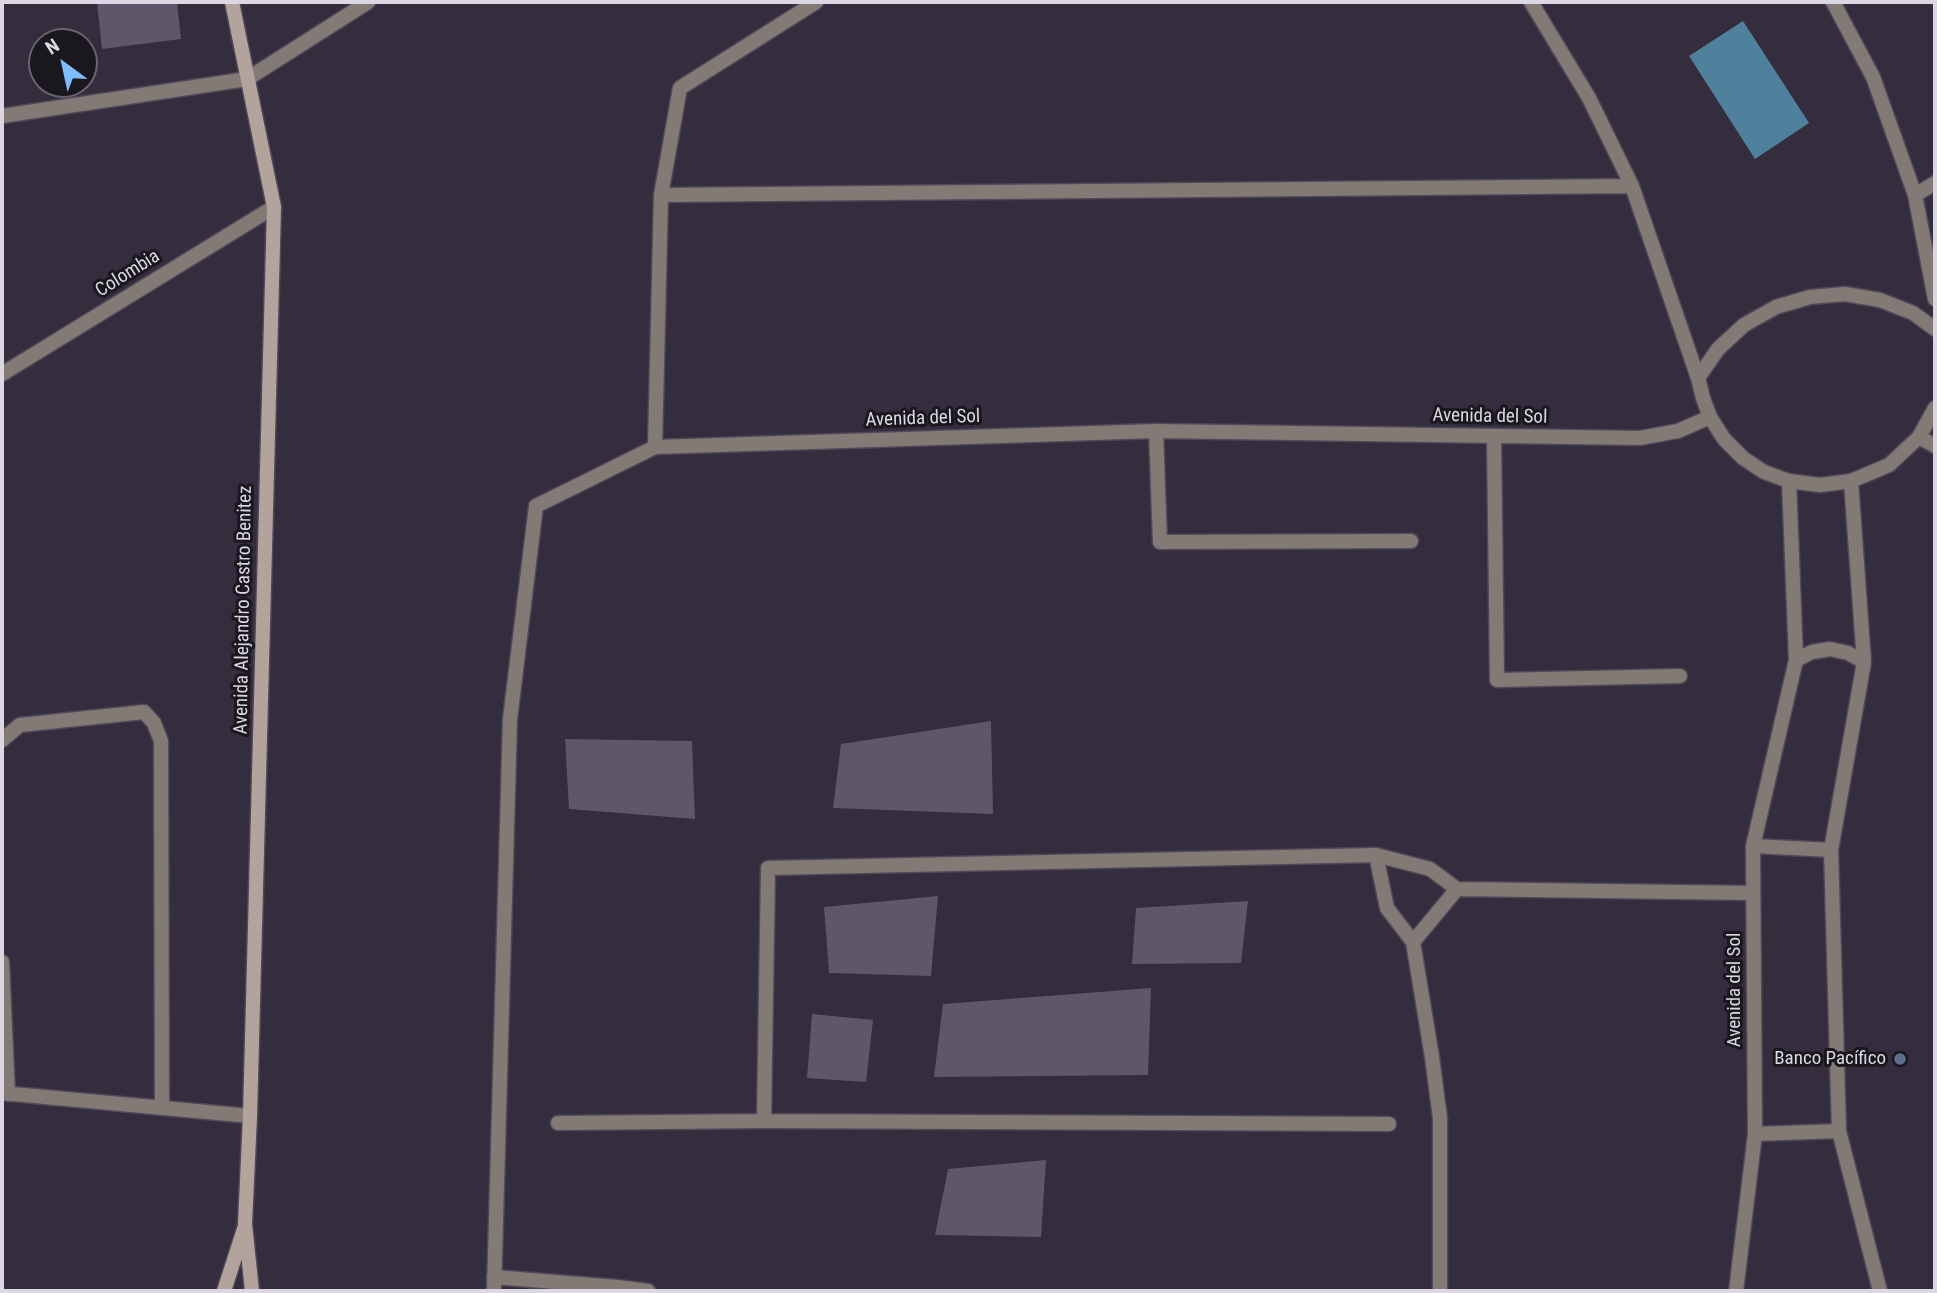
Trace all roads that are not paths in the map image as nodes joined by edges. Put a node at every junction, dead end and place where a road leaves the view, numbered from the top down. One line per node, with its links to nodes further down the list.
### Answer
1 (232, 2): 6 (street, Avenida Alejandro Castro Benitez)
2 (368, 2): 6 (street)
3 (816, 2): 10 (street)
4 (1531, 2): 9 (street)
5 (1833, 2): 11 (street)
6 (247, 79): 7 (street); 12 (street, Avenida Alejandro Castro Benitez)
7 (2, 116)
8 (1935, 183): 11 (street)
9 (1632, 186): 10 (street); 16 (street)
10 (661, 195): 23 (street)
11 (1915, 195): 13 (street)
12 (274, 207): 15 (street, Colombia); 40 (street, Avenida Alejandro Castro Benitez)
13 (1935, 299)
14 (1935, 329): 16 (street)
15 (2, 374)
16 (1698, 378): 18 (street)
17 (1935, 408): 21 (street)
18 (1710, 417): 20 (street, Avenida del Sol); 24 (street)
19 (1156, 431): 20 (street, Avenida del Sol); 23 (street, Avenida del Sol); 26 (street)
20 (1494, 436): 29 (street)
21 (1919, 437): 22 (street); 25 (street)
22 (1935, 446)
23 (654, 447): 47 (street)
24 (1789, 481): 25 (street); 27 (street, Avenida del Sol)
25 (1851, 481): 28 (street)
26 (1411, 541)
27 (1796, 660): 28 (street); 31 (street, Avenida del Sol)
28 (1864, 662): 32 (street)
29 (1680, 676)
30 (2, 740): 39 (street)
31 (1753, 846): 32 (street); 35 (street, Avenida del Sol)
32 (1831, 850): 44 (street)
33 (1376, 855): 34 (street); 36 (street); 41 (street)
34 (1457, 889): 35 (street); 36 (street)
35 (1754, 893): 45 (street, Avenida del Sol)
36 (1413, 942): 51 (street)
37 (2, 962): 38 (street)
38 (5, 1093): 39 (street)
39 (162, 1108): 40 (street)
40 (250, 1116): 46 (street, Avenida Alejandro Castro Benitez)
41 (764, 1121): 42 (street); 43 (street)
42 (558, 1123)
43 (1389, 1124)
44 (1839, 1131): 45 (street); 53 (street)
45 (1755, 1134): 52 (street, Avenida del Sol)
46 (245, 1224): 48 (street, Avenida Alejandro Castro Benitez); 49 (street, Avenida Alejandro Castro Benitez)
47 (494, 1284): 50 (street)
48 (224, 1291)
49 (252, 1291)
50 (648, 1291)
51 (1440, 1291)
52 (1736, 1291)
53 (1880, 1291)

